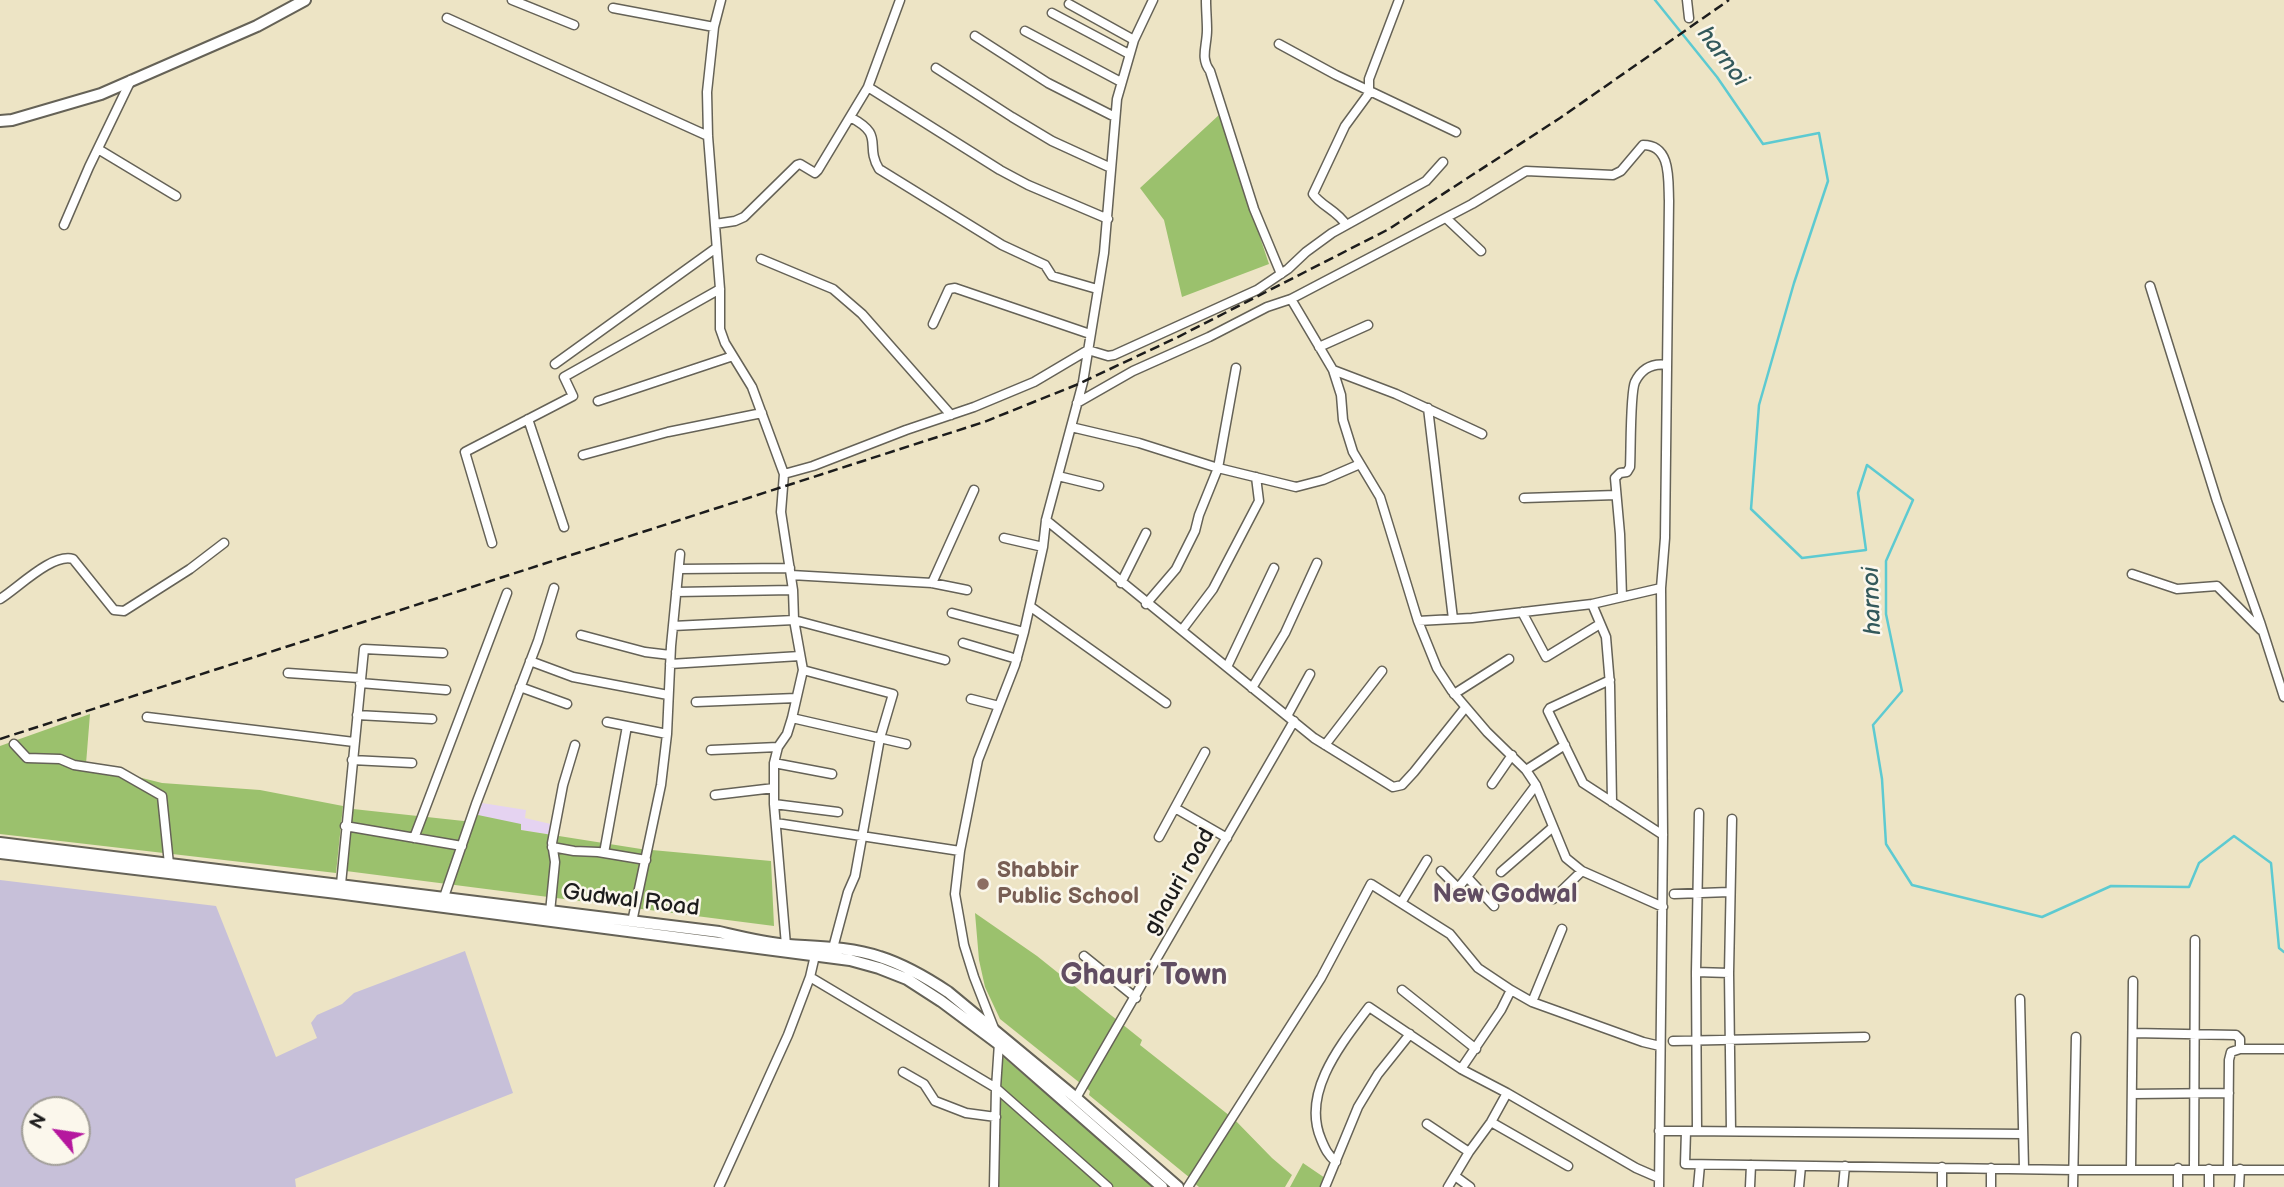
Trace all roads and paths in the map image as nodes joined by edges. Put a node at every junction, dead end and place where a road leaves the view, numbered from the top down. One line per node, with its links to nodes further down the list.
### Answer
1 (512, 0): 14 (street)
2 (722, 0): 15 (street)
3 (900, 0): 24 (street)
4 (1153, 0): 18 (street)
5 (1206, 0): 43 (street)
6 (1399, 0): 25 (street)
7 (1687, 0): 13 (street)
8 (298, 2): 22 (main road)
9 (1069, 4): 18 (street)
10 (614, 8): 15 (street)
11 (1052, 13): 20 (street)
12 (447, 18): 30 (street)
13 (1689, 18)
14 (574, 25)
15 (714, 27): 30 (street)
16 (1025, 31): 23 (street)
17 (975, 36): 27 (street)
18 (1134, 40): 20 (street)
19 (1279, 44): 25 (street)
20 (1129, 54): 23 (street)
21 (936, 68): 33 (street)
22 (131, 80): 28 (main road); 31 (street)
23 (1121, 82): 27 (street)
24 (868, 87): 26 (street); 36 (street)
25 (1370, 91): 29 (street); 39 (street)
26 (850, 117): 37 (street); 46 (street)
27 (1115, 117): 33 (street)
28 (0, 121)
29 (1456, 132)
30 (708, 136): 37 (street)
31 (98, 149): 34 (street); 38 (street)
32 (1444, 162): 39 (street)
33 (1111, 168): 36 (street)
34 (176, 196)
35 (1446, 218): 41 (street); 47 (street); 55 (street)
36 (1108, 219): 46 (street)
37 (715, 224): 40 (street)
38 (64, 225)
39 (1346, 225): 43 (street)
40 (716, 248): 45 (street); 54 (street)
41 (1481, 251)
42 (761, 259): 62 (street)
43 (1281, 274): 52 (street)
44 (2150, 286): 111 (street)
45 (720, 289): 53 (street); 63 (street)
46 (1097, 289): 50 (street)
47 (1291, 299): 51 (street); 59 (street)
48 (933, 324): 50 (street)
49 (1368, 326): 51 (street)
50 (1090, 334): 52 (street)
51 (1319, 347): 57 (street)
52 (1088, 350): 59 (street); 62 (street)
53 (733, 356): 58 (street); 61 (street)
54 (555, 364)
55 (1667, 365): 74 (street); 92 (street)
56 (1236, 368): 68 (street)
57 (1332, 370): 60 (street); 67 (street)
58 (598, 401)
59 (1077, 403): 64 (street)
60 (1428, 408): 65 (street); 104 (street)
61 (762, 412): 66 (street); 69 (street)
62 (951, 415): 69 (street)
63 (528, 419): 77 (street); 81 (street)
64 (1071, 427): 68 (street); 70 (street)
65 (1482, 434)
66 (583, 456)
67 (1360, 464): 71 (street); 106 (street)
68 (1218, 468): 71 (street); 99 (street)
69 (784, 474): 87 (street)
70 (1058, 475): 72 (street); 76 (street)
71 (1256, 477): 109 (street)
72 (1099, 486)
73 (974, 489): 89 (street)
74 (1616, 495): 75 (street); 97 (street)
75 (1524, 498)
76 (1046, 520): 82 (street); 90 (street)
77 (564, 527)
78 (1146, 533): 90 (street)
79 (1004, 538): 82 (street)
80 (224, 542): 98 (street)
81 (492, 543)
82 (1043, 547): 101 (street)
83 (680, 554): 86 (street)
84 (1317, 563): 129 (street)
85 (1274, 568): 121 (street)
86 (679, 569): 87 (street); 95 (street)
87 (791, 572): 89 (street); 93 (street)
88 (2132, 574): 111 (street)
89 (932, 583): 94 (street)
90 (1121, 583): 99 (street)
91 (554, 588): 120 (street)
92 (1661, 588): 97 (street); 178 (street)
93 (793, 590): 95 (street); 105 (street)
94 (967, 590)
95 (676, 592): 108 (street)
96 (507, 593): 181 (street)
97 (1622, 597): 100 (street)
98 (0, 599)
99 (1146, 604): 109 (street)
100 (1592, 604): 103 (street); 107 (street)
101 (1031, 607): 110 (street); 137 (street)
102 (952, 612): 110 (street)
103 (1522, 612): 104 (street); 107 (street)
104 (1453, 619): 106 (street)
105 (794, 620): 108 (street); 115 (street); 119 (street)
106 (1418, 621): 131 (street)
107 (1600, 624): 127 (street)
108 (673, 626): 116 (street)
109 (1182, 630): 121 (street)
110 (1024, 632): 117 (street)
111 (2263, 632): 133 (street)
112 (581, 635): 116 (street)
113 (963, 643): 117 (street)
114 (443, 653): 126 (street)
115 (800, 656): 116 (street); 122 (street)
116 (670, 659): 132 (street)
117 (1017, 659): 139 (street)
118 (1509, 659): 131 (street)
119 (945, 660)
120 (530, 661): 128 (street); 132 (street)
121 (1227, 667): 129 (street)
122 (803, 670): 134 (street); 149 (street)
123 (1382, 671): 154 (street)
124 (288, 673): 126 (street)
125 (1310, 674): 144 (street, ghauri road)
126 (360, 680): 130 (street); 141 (street)
127 (1609, 680): 155 (street); 169 (street)
128 (520, 687): 138 (street); 184 (street)
129 (1252, 688): 144 (street)
130 (446, 690)
131 (1454, 694): 140 (street)
132 (668, 695): 148 (street)
133 (2284, 697)
134 (796, 698): 136 (street); 143 (street)
135 (971, 699): 139 (street)
136 (696, 702)
137 (1166, 702)
138 (567, 704)
139 (999, 706): 186 (street)
140 (1465, 708): 154 (street); 159 (street)
141 (357, 715): 145 (street); 150 (street)
142 (147, 717): 150 (street)
143 (792, 718): 149 (street); 156 (street)
144 (1290, 718): 154 (street); 182 (street, ghauri road)
145 (432, 719)
146 (607, 722): 147 (street)
147 (626, 726): 148 (street); 188 (street)
148 (667, 734): 189 (street)
149 (880, 738): 152 (street); 179 (street)
150 (354, 742): 160 (street)
151 (14, 744): 191 (street)
152 (906, 744)
153 (575, 745): 185 (street)
154 (1325, 745)
155 (1565, 745): 163 (street); 169 (street)
156 (778, 747): 157 (street); 162 (street)
157 (711, 750)
158 (1205, 752): 171 (street)
159 (1512, 755): 163 (street); 165 (street)
160 (352, 760): 161 (street); 176 (street)
161 (412, 763)
162 (774, 763): 164 (street); 167 (street)
163 (1526, 770): 166 (street)
164 (832, 774)
165 (1492, 784)
166 (1536, 785): 177 (street); 195 (street)
167 (774, 788): 168 (street); 170 (street)
168 (715, 795)
169 (1612, 802): 178 (street)
170 (774, 804): 172 (street); 175 (street)
171 (1175, 807): 180 (street); 182 (street)
172 (838, 812)
173 (1699, 813): 198 (street)
174 (1732, 819): 197 (street)
175 (776, 823): 179 (street); 209 (street)
176 (345, 826): 181 (street); 196 (street)
177 (1553, 827): 193 (street); 194 (street)
178 (1663, 835): 204 (street)
179 (863, 836): 186 (street); 210 (street)
180 (1159, 836)
181 (414, 838): 184 (street)
182 (1227, 838): 219 (street, ghauri road)
183 (0, 843): 191 (main road, Gudwal Road)
184 (463, 846): 200 (street)
185 (552, 847): 188 (street); 205 (street)
186 (960, 851): 227 (street)
187 (0, 853): 211 (main road, Gudwal Road)
188 (604, 853): 189 (street)
189 (646, 860): 206 (street)
190 (1427, 860): 202 (street)
191 (169, 864): 196 (main road, Gudwal Road)
192 (1441, 871): 195 (street)
193 (1582, 871): 201 (street); 204 (street)
194 (1501, 872)
195 (1467, 877): 203 (street)
196 (341, 884): 200 (main road, Gudwal Road)
197 (1729, 892): 198 (street); 214 (street)
198 (1698, 893): 199 (street); 213 (street)
199 (1674, 894)
200 (444, 897): 205 (main road, Gudwal Road)
201 (1553, 899)
202 (1401, 903): 218 (street); 276 (street)
203 (1494, 906)
204 (1663, 907): 231 (street)
205 (550, 912): 206 (main road, Gudwal Road)
206 (632, 922): 209 (main road, Gudwal Road)
207 (1562, 929): 221 (street)
208 (2194, 940): 224 (street)
209 (786, 945): 211 (main road, Gudwal Road)
210 (833, 948): 211 (main road, Gudwal Road); 227 (main road, Gudwal Road)
211 (816, 950): 215 (street); 227 (main road, Gudwal Road)
212 (1083, 956): 219 (street)
213 (1696, 972): 214 (street); 230 (street)
214 (1729, 973): 228 (street)
215 (810, 977): 237 (street); 271 (street)
216 (2133, 981): 222 (street)
217 (1402, 990): 232 (street)
218 (1511, 990): 221 (street); 232 (street)
219 (1136, 998): 242 (street, ghauri road)
220 (2020, 999): 250 (street)
221 (1532, 1002): 231 (street)
222 (2133, 1033): 224 (street); 240 (street)
223 (1410, 1034): 235 (street); 252 (street); 252 (street)
224 (2193, 1034): 233 (street); 241 (street)
225 (1865, 1037): 228 (street)
226 (2076, 1037): 267 (street)
227 (999, 1038): 237 (street); 242 (main road, Gudwal Road); 274 (main road, Gudwal Road)
228 (1730, 1040): 230 (street); 249 (street)
229 (1673, 1041): 230 (street)
230 (1697, 1042): 246 (street)
231 (1660, 1046): 247 (street)
232 (1476, 1049): 235 (street)
233 (2240, 1049): 234 (street); 239 (street)
234 (2284, 1049)
235 (1461, 1069): 238 (street)
236 (903, 1072): 243 (street)
237 (996, 1088): 243 (street); 273 (street)
238 (1507, 1093): 244 (street); 270 (street)
239 (2228, 1093): 241 (street); 265 (street)
240 (2132, 1094): 241 (street); 261 (street)
241 (2193, 1094): 263 (street)
242 (1076, 1098): 275 (main road, Gudwal Road)
243 (996, 1117): 272 (street)
244 (1491, 1122): 251 (street); 255 (street)
245 (1427, 1124): 251 (street)
246 (1697, 1130): 248 (street); 249 (street)
247 (1659, 1131): 248 (street); 270 (street)
248 (1685, 1131): 253 (street)
249 (1731, 1131): 250 (street)
250 (2023, 1134): 260 (street)
251 (1469, 1152): 269 (street)
252 (1336, 1162): 277 (street)
253 (1700, 1165): 254 (street); 280 (street)
254 (1751, 1165): 256 (street); 281 (street)
255 (1568, 1166)
256 (1801, 1166): 257 (street); 282 (street)
257 (1845, 1166): 258 (street); 283 (street)
258 (1942, 1167): 259 (street); 284 (street)
259 (1992, 1168): 260 (street); 285 (street)
260 (2024, 1168): 267 (street)
261 (2131, 1168): 262 (street); 267 (street)
262 (2178, 1168): 263 (street); 287 (street)
263 (2194, 1168): 264 (street)
264 (2209, 1169): 265 (street); 288 (street)
265 (2228, 1169): 266 (street)
266 (2239, 1169): 268 (street); 289 (street)
267 (2073, 1170): 286 (street)
268 (2284, 1170)
269 (1455, 1176): 278 (street); 279 (street)
270 (1659, 1182)
271 (719, 1187)
272 (994, 1187)
273 (1108, 1187)
274 (1162, 1187)
275 (1178, 1187)
276 (1188, 1187)
277 (1325, 1187)
278 (1448, 1187)
279 (1470, 1187)
280 (1698, 1187)
281 (1750, 1187)
282 (1799, 1187)
283 (1843, 1187)
284 (1942, 1187)
285 (1991, 1187)
286 (2073, 1187)
287 (2178, 1187)
288 (2209, 1187)
289 (2239, 1187)

